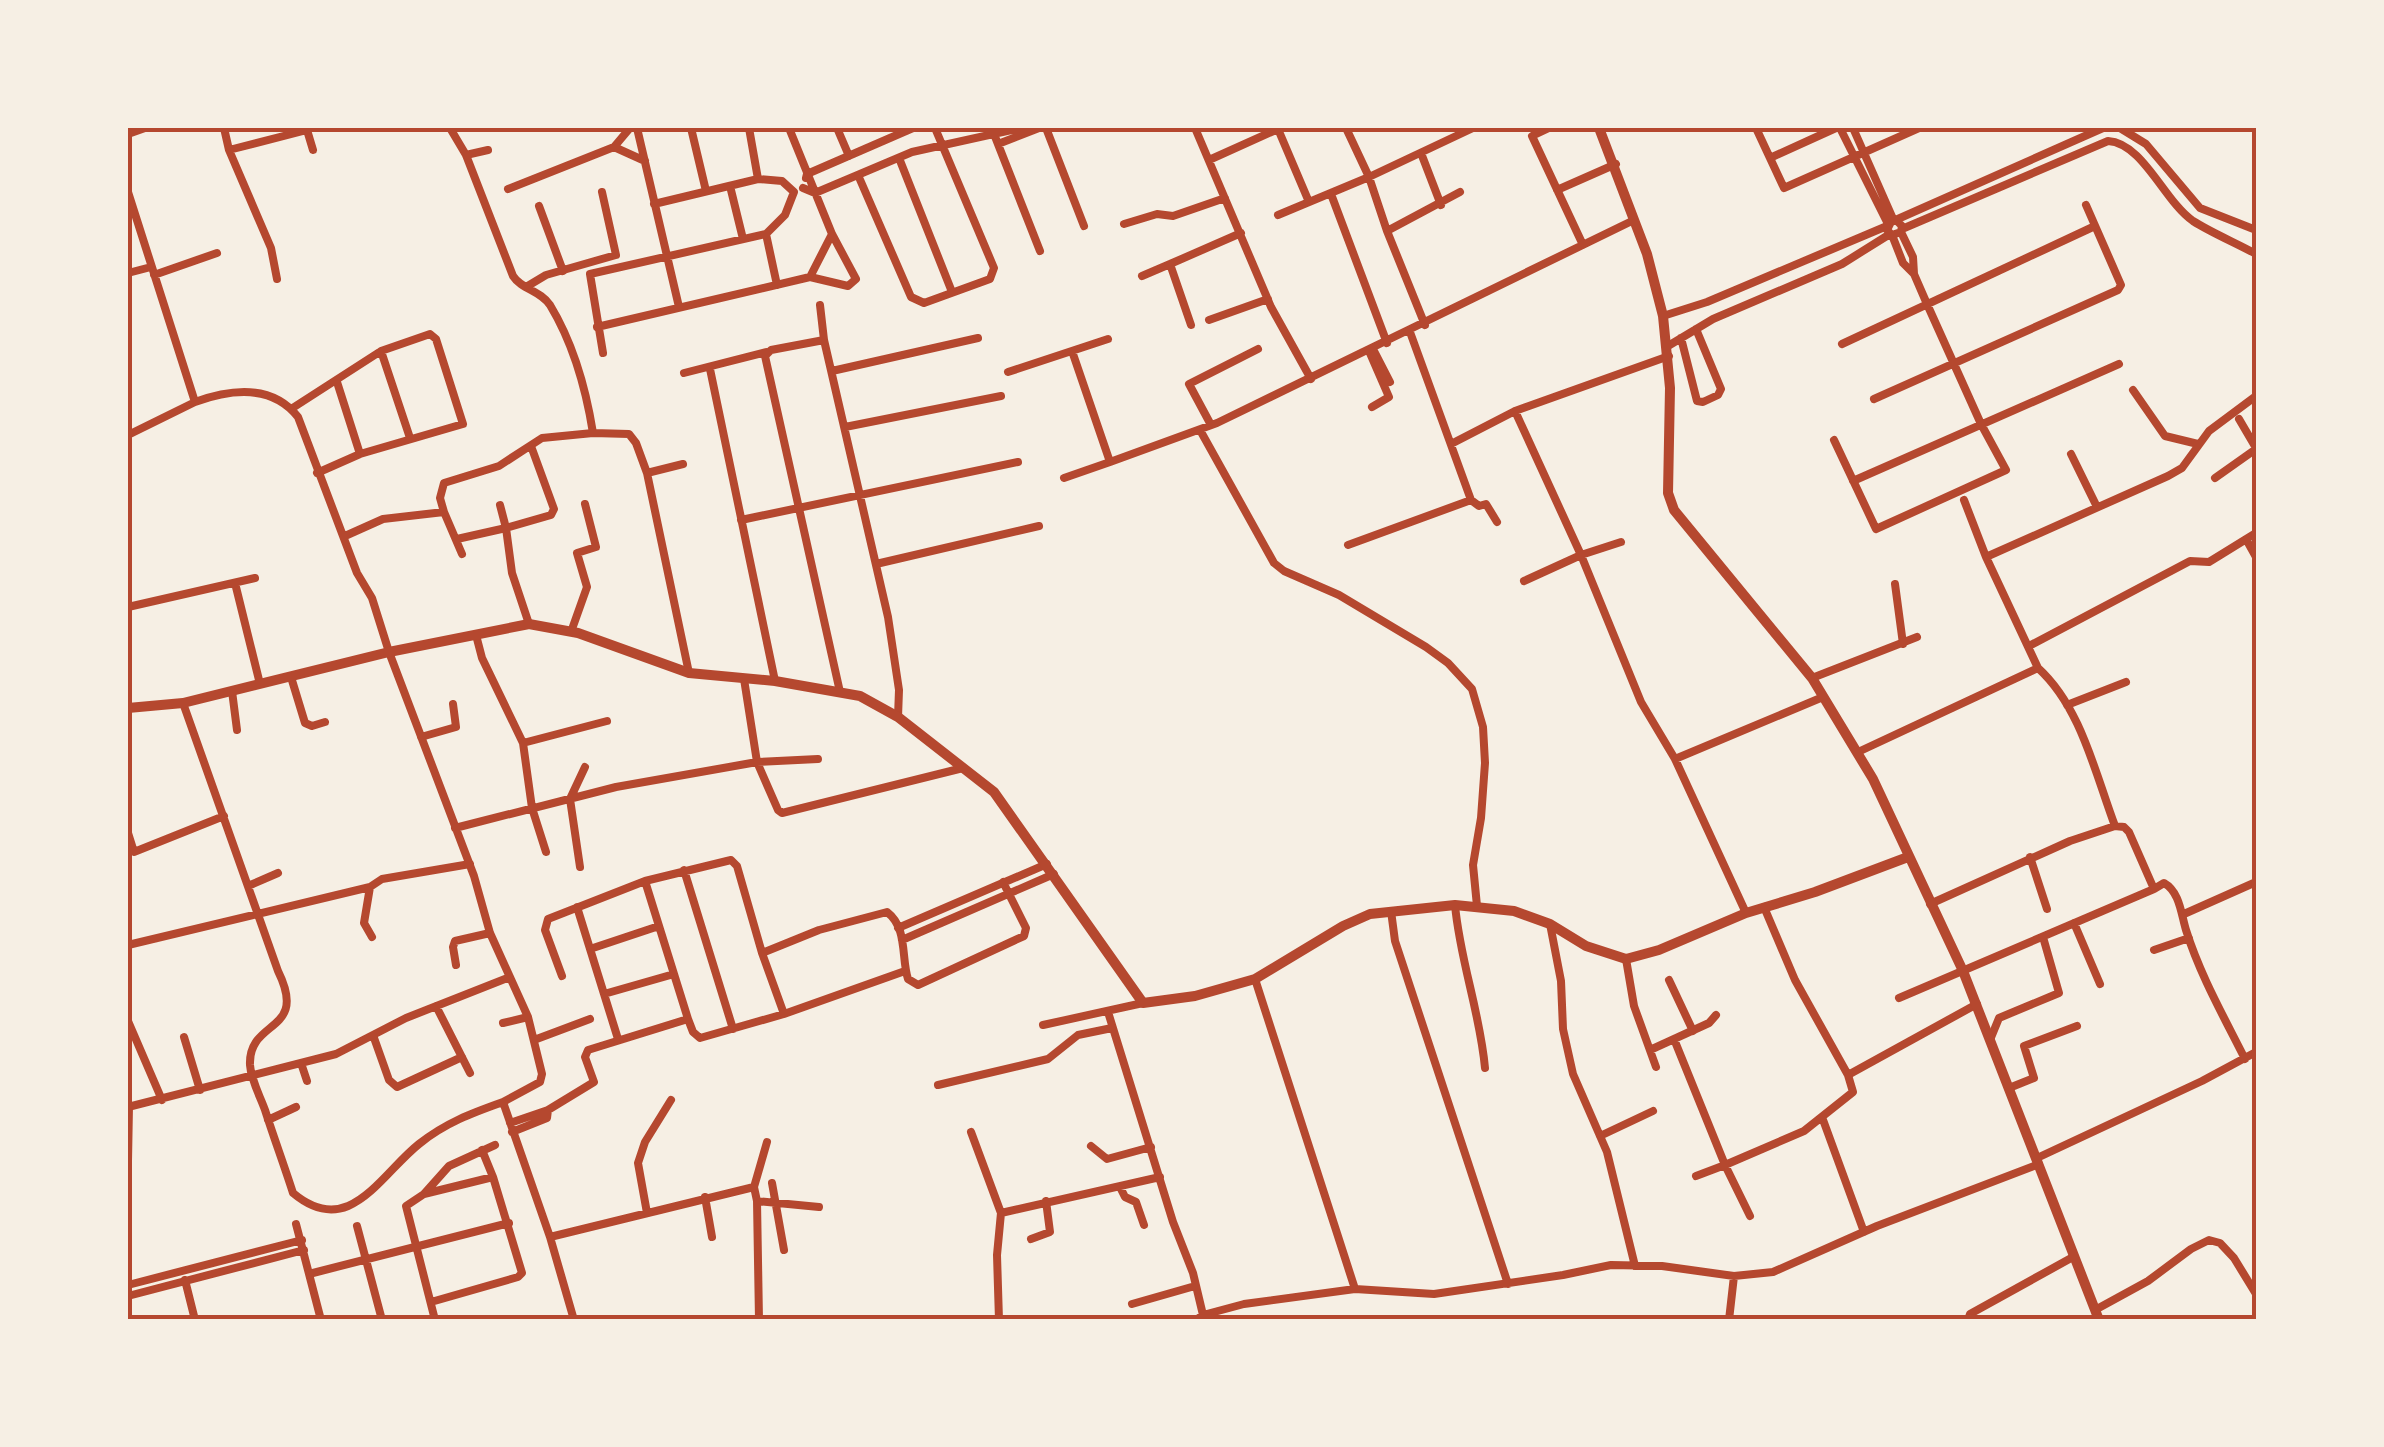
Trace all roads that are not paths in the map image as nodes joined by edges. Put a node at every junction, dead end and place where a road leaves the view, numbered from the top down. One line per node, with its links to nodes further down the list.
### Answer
1 (145, 128): 26 (street)
2 (224, 128): 30 (street)
3 (450, 128): 35 (street)
4 (633, 128): 29 (street); 40 (street)
5 (691, 128): 53 (street)
6 (748, 128): 46 (street)
7 (790, 128): 43 (street)
8 (837, 128): 36 (street)
9 (913, 128): 24 (street)
10 (935, 128): 27 (street)
11 (1021, 128): 25 (street)
12 (1042, 128): 28 (street); 68 (street)
13 (1195, 128): 41 (street)
14 (1346, 128): 45 (street)
15 (1474, 128): 34 (street)
16 (1549, 128): 50 (street)
17 (1600, 128): 42 (main road)
18 (1756, 128): 39 (street)
19 (1838, 128): 37 (street); 39 (street)
20 (1853, 128): 33 (street)
21 (1919, 128): 33 (street)
22 (2103, 128): 70 (street)
23 (2120, 128): 63 (street)
24 (889, 132): 36 (street)
25 (989, 132): 27 (street); 28 (street)
26 (128, 134)
27 (942, 143): 38 (street); 91 (street)
28 (998, 144): 78 (street)
29 (614, 146): 40 (street); 48 (street)
30 (228, 150): 31 (street); 88 (street)
31 (314, 150)
32 (488, 150): 35 (street)
33 (1865, 152): 37 (street); 70 (street)
34 (1421, 153): 45 (street); 60 (street)
35 (466, 156): 90 (street)
36 (849, 156): 43 (street)
37 (1854, 157): 39 (street); 70 (street)
38 (899, 158): 44 (street); 91 (street)
39 (1770, 158)
40 (645, 160): 59 (street)
41 (1209, 160): 57 (street); 58 (street)
42 (1616, 164): 50 (street); 65 (main road)
43 (807, 174): 49 (street); 55 (street)
44 (858, 175): 55 (street); 91 (street)
45 (1370, 177): 56 (street); 72 (street)
46 (758, 179): 47 (street); 49 (street)
47 (730, 186): 53 (street); 76 (street)
48 (508, 189)
49 (798, 190): 55 (street); 74 (street)
50 (1557, 190): 77 (street)
51 (128, 192): 83 (street)
52 (602, 192): 84 (street)
53 (706, 192): 59 (street)
54 (1460, 192): 60 (street)
55 (815, 193): 75 (street)
56 (1331, 194): 58 (street); 109 (street)
57 (1225, 198): 67 (street); 73 (street)
58 (1310, 202): 64 (street)
59 (654, 204): 81 (street)
60 (1441, 205): 72 (street)
61 (2086, 205): 69 (street)
62 (539, 206): 84 (street)
63 (2200, 208): 66 (street); 71 (street)
64 (1278, 215)
65 (1634, 220): 77 (street); 97 (main road)
66 (2192, 220): 70 (street); 80 (street)
67 (1124, 224)
68 (1084, 226)
69 (2095, 226): 94 (street); 120 (street)
70 (1894, 228): 93 (street); 94 (street); 98 (street)
71 (2256, 230)
72 (1387, 231): 101 (street)
73 (1241, 233): 82 (street); 92 (street)
74 (766, 234): 76 (street); 89 (street)
75 (832, 234): 87 (street); 87 (street)
76 (743, 239): 81 (street)
77 (1583, 245): 101 (street)
78 (1040, 250)
79 (216, 253): 83 (street)
80 (2256, 254)
81 (667, 256): 96 (street); 102 (street)
82 (1170, 264): 86 (street); 100 (street)
83 (152, 271): 85 (street); 133 (street)
84 (562, 271): 90 (street)
85 (128, 274)
86 (1142, 276)
87 (810, 277): 89 (street)
88 (277, 279)
89 (777, 285): 96 (street)
90 (526, 288): 142 (street)
91 (952, 292)
92 (1268, 299): 99 (street); 126 (street)
93 (1706, 302): 97 (street); 98 (street)
94 (1927, 304): 110 (street); 120 (street)
95 (820, 305): 108 (street)
96 (679, 308): 102 (street)
97 (1663, 316): 116 (main road)
98 (1713, 319): 103 (street)
99 (1209, 320)
100 (1191, 325)
101 (1425, 325): 104 (street)
102 (597, 327): 118 (street)
103 (1696, 329): 106 (street); 113 (street)
104 (1410, 332): 109 (street); 146 (street)
105 (978, 338): 123 (street)
106 (1681, 338): 116 (street); 119 (street)
107 (1108, 339): 115 (street)
108 (824, 340): 117 (street); 123 (street)
109 (1387, 343): 112 (street)
110 (1842, 344)
111 (1258, 349): 139 (street)
112 (1371, 350): 126 (street); 128 (street); 134 (street)
113 (1704, 350): 119 (street); 119 (street)
114 (381, 351): 127 (street); 144 (street); 144 (street)
115 (1072, 351): 124 (street); 153 (street)
116 (1668, 351): 136 (street); 199 (main road)
117 (766, 352): 122 (street); 166 (street)
118 (602, 353)
119 (1685, 357)
120 (1954, 364): 132 (street); 138 (street)
121 (2119, 364): 138 (street)
122 (710, 369): 125 (street); 168 (street)
123 (832, 371): 140 (street)
124 (1008, 372)
125 (684, 373)
126 (1311, 379): 139 (street)
127 (337, 382): 135 (street); 150 (street)
128 (1390, 382)
129 (2133, 390): 147 (street)
130 (1001, 396): 140 (street)
131 (2256, 396): 147 (street)
132 (1874, 399)
133 (195, 402): 135 (street); 143 (street)
134 (1372, 407)
135 (292, 409): 155 (street)
136 (1515, 411): 146 (street); 179 (street)
137 (2239, 419): 149 (street)
138 (1981, 424): 159 (street); 159 (street)
139 (1211, 426): 141 (street)
140 (845, 428): 160 (street)
141 (1200, 430): 153 (street); 246 (street)
142 (593, 432): 148 (street); 156 (street)
143 (128, 435)
144 (410, 438): 150 (street)
145 (1834, 440): 159 (street)
146 (1451, 444): 161 (street)
147 (2198, 444): 165 (street)
148 (531, 446): 167 (street); 171 (street)
149 (2256, 448): 158 (street)
150 (360, 454): 155 (street)
151 (2071, 454): 165 (street)
152 (1018, 462): 160 (street)
153 (1110, 462): 157 (street)
154 (683, 464): 156 (street)
155 (317, 473): 173 (street)
156 (647, 473): 196 (street)
157 (1064, 478)
158 (2215, 478)
159 (1852, 480)
160 (861, 496): 166 (street); 182 (street)
161 (1471, 500): 169 (street); 177 (street)
162 (1964, 500): 180 (street)
163 (585, 504): 189 (street)
164 (500, 506): 171 (street)
165 (2097, 507): 180 (street)
166 (799, 508): 168 (street); 204 (street)
167 (444, 512): 173 (street); 175 (street)
168 (740, 520): 200 (street)
169 (1496, 522)
170 (1040, 526): 182 (street)
171 (506, 528): 175 (street); 188 (street)
172 (2256, 533): 174 (street)
173 (345, 536): 194 (street)
174 (2246, 539): 181 (street); 193 (street)
175 (457, 540): 178 (street)
176 (1621, 542): 179 (street)
177 (1348, 546)
178 (462, 554)
179 (1580, 555): 184 (street); 217 (street)
180 (1986, 557): 193 (street)
181 (2256, 557)
182 (876, 564): 210 (street)
183 (255, 578): 185 (street)
184 (1524, 581)
185 (236, 583): 187 (street); 202 (street)
186 (1895, 584): 192 (street)
187 (128, 606)
188 (529, 624): 189 (main road); 190 (main road)
189 (572, 632): 196 (main road)
190 (476, 635): 194 (main road); 215 (street)
191 (1916, 637): 192 (street)
192 (1903, 644): 199 (street)
193 (2029, 646): 195 (street)
194 (389, 652): 197 (main road); 214 (street)
195 (2038, 668): 208 (street); 216 (street)
196 (688, 673): 198 (main road)
197 (291, 676): 202 (main road); 212 (street)
198 (744, 678): 200 (main road); 219 (street)
199 (1812, 678): 205 (main road)
200 (775, 681): 204 (main road)
201 (2126, 682): 208 (street)
202 (260, 684): 203 (main road)
203 (232, 691): 206 (main road); 213 (street)
204 (840, 692): 210 (main road)
205 (1823, 696): 216 (main road); 217 (street)
206 (182, 704): 209 (main road); 224 (street)
207 (453, 704): 214 (street)
208 (2067, 706): 225 (street)
209 (128, 708)
210 (898, 717): 221 (main road)
211 (607, 721): 215 (street)
212 (325, 722)
213 (237, 730)
214 (421, 738): 226 (street)
215 (523, 743): 223 (street)
216 (1858, 752): 230 (main road)
217 (1675, 758): 251 (street)
218 (818, 760): 219 (street)
219 (757, 762): 221 (street); 222 (street)
220 (584, 767): 222 (street)
221 (963, 768): 234 (main road)
222 (570, 799): 223 (street); 233 (street)
223 (532, 808): 226 (street); 228 (street)
224 (224, 816): 229 (street); 240 (street)
225 (2114, 826): 231 (street); 242 (street)
226 (455, 828): 232 (street)
227 (128, 834): 229 (street)
228 (546, 852)
229 (131, 854)
230 (1908, 857): 244 (main road); 248 (main road)
231 (2030, 858): 244 (street); 249 (street)
232 (470, 864): 241 (street); 258 (street)
233 (580, 866)
234 (1051, 869): 238 (street); 243 (street); 279 (main road)
235 (684, 870): 237 (street); 266 (street); 293 (street)
236 (278, 873): 240 (street)
237 (645, 882): 247 (street); 256 (street)
238 (1003, 882): 243 (street); 257 (street)
239 (2256, 882): 252 (street)
240 (248, 886): 253 (street)
241 (370, 887): 253 (street); 259 (street)
242 (2154, 889): 252 (street); 254 (street)
243 (1008, 892): 262 (street); 270 (street)
244 (1930, 904): 269 (main road)
245 (1455, 905): 246 (main road); 250 (main road); 307 (street)
246 (1477, 906): 255 (main road)
247 (577, 907): 264 (street); 272 (street)
248 (1764, 907): 251 (main road); 310 (street)
249 (2047, 909)
250 (1391, 911): 274 (main road); 367 (street)
251 (1746, 913): 267 (main road)
252 (2184, 914): 261 (street)
253 (258, 916): 263 (street); 309 (street)
254 (2074, 923): 260 (street); 276 (street)
255 (1550, 924): 267 (main road); 325 (street)
256 (658, 926): 264 (street); 271 (street)
257 (898, 928): 262 (street); 266 (street)
258 (490, 933): 268 (street); 273 (street)
259 (372, 937)
260 (2044, 937): 269 (street); 300 (street)
261 (2189, 938): 265 (street); 304 (street)
262 (902, 940): 270 (street)
263 (128, 944)
264 (590, 949): 277 (street)
265 (2154, 950)
266 (762, 952): 283 (street)
267 (1626, 959): 301 (street)
268 (456, 965)
269 (1963, 971): 278 (street); 280 (main road)
270 (905, 972): 283 (street)
271 (674, 974): 277 (street); 287 (street)
272 (562, 976)
273 (510, 977): 281 (street); 285 (street)
274 (1255, 979): 279 (main road); 370 (street)
275 (1669, 980): 294 (street)
276 (2100, 984)
277 (604, 994): 297 (street)
278 (1899, 998)
279 (1143, 1002): 282 (street)
280 (1976, 1004): 300 (main road); 310 (street)
281 (436, 1006): 295 (street); 303 (street)
282 (1108, 1012): 290 (street); 292 (street)
283 (784, 1014): 293 (street)
284 (1716, 1016): 294 (street)
285 (528, 1017): 289 (street); 299 (street)
286 (590, 1019): 299 (street)
287 (688, 1019): 293 (street); 297 (street)
288 (128, 1021): 315 (street)
289 (503, 1023)
290 (1043, 1025)
291 (2077, 1026): 313 (street)
292 (1112, 1028): 312 (street); 329 (street)
293 (733, 1029)
294 (1692, 1031): 298 (street)
295 (373, 1035): 303 (street); 305 (street)
296 (184, 1037): 314 (street)
297 (618, 1039): 323 (street)
298 (1674, 1039): 301 (street); 333 (street)
299 (534, 1040): 317 (street)
300 (1990, 1040): 313 (main road)
301 (1650, 1050): 306 (street)
302 (2256, 1052): 304 (street)
303 (462, 1057): 308 (street)
304 (2245, 1059): 332 (street)
305 (301, 1063): 309 (street); 311 (street)
306 (1656, 1067)
307 (1486, 1068)
308 (470, 1073)
309 (252, 1074): 314 (street); 322 (street)
310 (1848, 1075): 321 (street)
311 (307, 1080)
312 (938, 1085)
313 (2009, 1088): 332 (main road)
314 (200, 1090): 315 (street)
315 (162, 1100): 318 (street)
316 (670, 1100): 346 (street)
317 (503, 1102): 322 (street); 323 (street)
318 (128, 1106): 331 (street)
319 (296, 1107): 322 (street)
320 (1652, 1111): 325 (street)
321 (1822, 1117): 333 (street); 353 (street)
322 (268, 1120)
323 (511, 1128): 354 (street)
324 (971, 1132): 347 (street)
325 (1600, 1136): 362 (street)
326 (767, 1142): 338 (street)
327 (495, 1145): 330 (street)
328 (1090, 1146): 329 (street)
329 (1151, 1148): 336 (street)
330 (482, 1150): 335 (street); 340 (street)
331 (128, 1160)
332 (2038, 1161): 353 (street); 360 (main road)
333 (1725, 1165): 334 (street); 348 (street)
334 (1696, 1176)
335 (493, 1177): 340 (street); 350 (street)
336 (1160, 1177): 339 (street); 369 (street)
337 (772, 1183): 344 (street)
338 (754, 1186): 341 (street); 342 (street)
339 (1120, 1187): 343 (street); 351 (street)
340 (424, 1194): 358 (street)
341 (704, 1198): 346 (street); 355 (street)
342 (757, 1201): 344 (street); 382 (street)
343 (1046, 1201): 347 (street); 356 (street)
344 (775, 1203): 345 (street); 359 (street)
345 (820, 1207)
346 (648, 1213): 354 (street)
347 (1001, 1213): 383 (street)
348 (1750, 1216)
349 (296, 1224): 357 (street)
350 (509, 1224): 358 (street); 373 (street)
351 (1144, 1225)
352 (357, 1226): 361 (street)
353 (1864, 1232): 365 (street)
354 (550, 1236): 381 (street)
355 (712, 1237)
356 (1031, 1239)
357 (303, 1245): 363 (street); 364 (street); 366 (street)
358 (416, 1248): 361 (street); 373 (street)
359 (784, 1250)
360 (2073, 1257): 375 (main road); 385 (street)
361 (367, 1260): 364 (street); 379 (street)
362 (1634, 1266): 365 (street); 367 (street)
363 (182, 1271): 366 (street); 368 (street)
364 (309, 1274): 378 (street)
365 (1734, 1276): 384 (street)
366 (185, 1282): 372 (street); 377 (street)
367 (1508, 1284): 370 (street)
368 (128, 1286)
369 (1195, 1286): 374 (street); 376 (street)
370 (1355, 1289): 376 (street)
371 (2256, 1294): 375 (street)
372 (128, 1296)
373 (432, 1302): 380 (street)
374 (1132, 1304)
375 (2097, 1315)
376 (1199, 1317)
377 (196, 1320)
378 (322, 1320)
379 (382, 1320)
380 (436, 1320)
381 (574, 1320)
382 (759, 1320)
383 (998, 1320)
384 (1729, 1320)
385 (1968, 1320)

